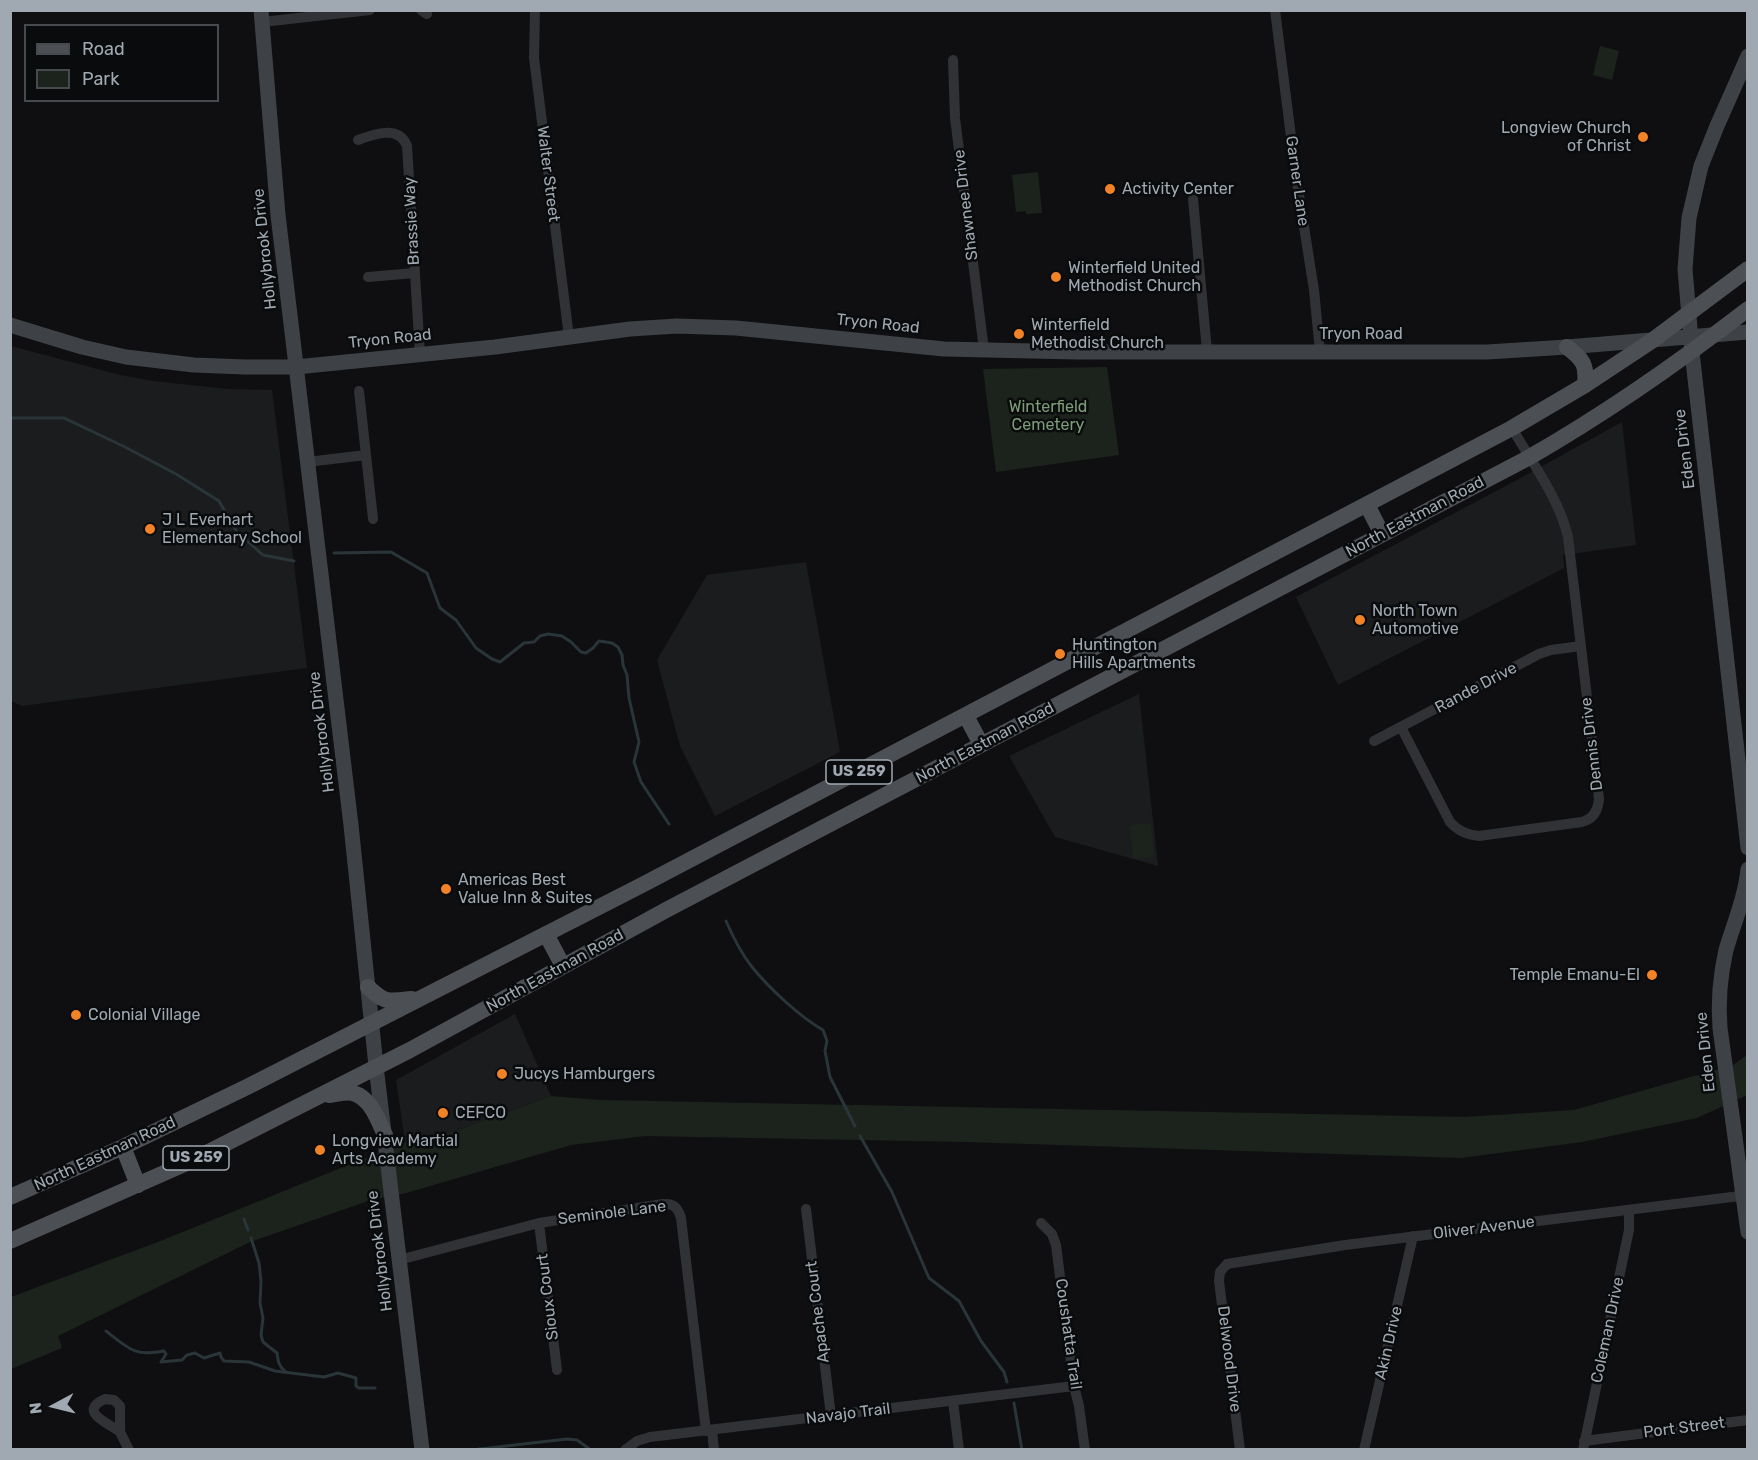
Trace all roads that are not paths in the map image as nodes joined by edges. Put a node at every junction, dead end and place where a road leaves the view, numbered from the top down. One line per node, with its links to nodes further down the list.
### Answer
1 (370, 10): 4 (street)
2 (536, 10): 17 (street, Walter Street)
3 (1275, 10): 23 (street, Garner Lane)
4 (261, 16): 25 (street, Hollybrook Drive)
5 (1748, 56): 13 (street, Eden Drive)
6 (952, 60): 21 (street, Shawnee Drive)
7 (358, 140): 10 (street, Brassie Way)
8 (1192, 199): 22 (street)
9 (1748, 269): 13 (main road, North Eastman Road / US 259)
10 (415, 273): 11 (street); 24 (street, Brassie Way)
11 (368, 277)
12 (1748, 309): 16 (main road, North Eastman Road / US 259)
13 (1688, 313): 18 (main road, North Eastman Road / US 259); 19 (street, Eden Drive)
14 (10, 325): 25 (street, Tryon Road)
15 (1748, 332): 16 (street)
16 (1715, 335): 19 (main road, North Eastman Road / US 259)
17 (569, 337): 21 (street, Tryon Road); 24 (street, Tryon Road)
18 (1653, 340): 19 (street, Tryon Road); 20 (street, Tryon Road); 26 (main road, North Eastman Road / US 259)
19 (1691, 344): 30 (main road, North Eastman Road / US 259); 40 (street, Eden Drive)
20 (1567, 347): 23 (street, Tryon Road); 26 (main road)
21 (984, 350): 22 (street, Tryon Road)
22 (1208, 351): 23 (street, Tryon Road)
23 (1320, 352)
24 (420, 354): 25 (street, Tryon Road)
25 (296, 367): 31 (street, Hollybrook Drive)
26 (1585, 385): 28 (main road, North Eastman Road / US 259)
27 (358, 391): 29 (street)
28 (1512, 429): 30 (street, Dennis Drive); 32 (main road, North Eastman Road / US 259)
29 (366, 455): 31 (street); 33 (street)
30 (1528, 458): 34 (main road, North Eastman Road / US 259); 35 (street, Dennis Drive)
31 (307, 462): 45 (street, Hollybrook Drive)
32 (1367, 505): 34 (main road); 36 (main road, North Eastman Road / US 259)
33 (373, 519)
34 (1382, 534): 39 (main road, North Eastman Road / US 259)
35 (1581, 646): 37 (street, Rande Drive); 37 (street, Dennis Drive)
36 (966, 716): 39 (main road); 43 (main road, North Eastman Road / US 259)
37 (1401, 727): 38 (street, Rande Drive)
38 (1374, 741)
39 (981, 744): 44 (main road, North Eastman Road / US 259)
40 (1748, 848)
41 (1748, 869): 42 (street, Eden Drive)
42 (1742, 921): 53 (street, Eden Drive)
43 (546, 934): 44 (main road); 46 (main road, North Eastman Road / US 259)
44 (563, 966): 48 (main road, North Eastman Road / US 259)
45 (368, 987): 46 (main road); 47 (street, Hollybrook Drive)
46 (422, 998): 47 (main road, North Eastman Road / US 259)
47 (372, 1024): 48 (street, Hollybrook Drive); 51 (main road, North Eastman Road / US 259)
48 (376, 1066): 49 (main road, North Eastman Road / US 259); 50 (street, Hollybrook Drive)
49 (320, 1096): 50 (main road); 52 (main road, North Eastman Road / US 259)
50 (385, 1135): 62 (street, Hollybrook Drive)
51 (123, 1147): 52 (main road); 54 (main road, North Eastman Road / US 259)
52 (138, 1185): 61 (main road, North Eastman Road / US 259)
53 (1745, 1195): 56 (street, Oliver Avenue); 59 (street, Eden Drive)
54 (10, 1197)
55 (806, 1209): 67 (street, Apache Court)
56 (1629, 1210): 60 (street, Oliver Avenue); 71 (street, Coleman Drive)
57 (539, 1223): 62 (street, Seminole Lane); 64 (street, Sioux Court); 69 (street, Seminole Lane)
58 (1041, 1223): 65 (street, Coushatta Trail)
59 (1748, 1232)
60 (1413, 1236): 63 (street, Oliver Avenue); 79 (street, Akin Drive)
61 (10, 1242)
62 (399, 1260): 73 (street, Hollybrook Drive)
63 (1222, 1269): 78 (street, Delwood Drive)
64 (557, 1370)
65 (1074, 1386): 66 (street, Navajo Trail); 77 (street, Coushatta Trail)
66 (953, 1401): 67 (street, Navajo Trail); 76 (street)
67 (831, 1416): 69 (street, Navajo Trail)
68 (1748, 1420): 71 (street, Port Street)
69 (709, 1431): 74 (street, Navajo Trail); 75 (street, Seminole Lane)
70 (120, 1432): 72 (street)
71 (1584, 1445)
72 (129, 1449)
73 (422, 1449)
74 (625, 1449)
75 (714, 1449)
76 (959, 1449)
77 (1085, 1449)
78 (1240, 1449)
79 (1364, 1449)

